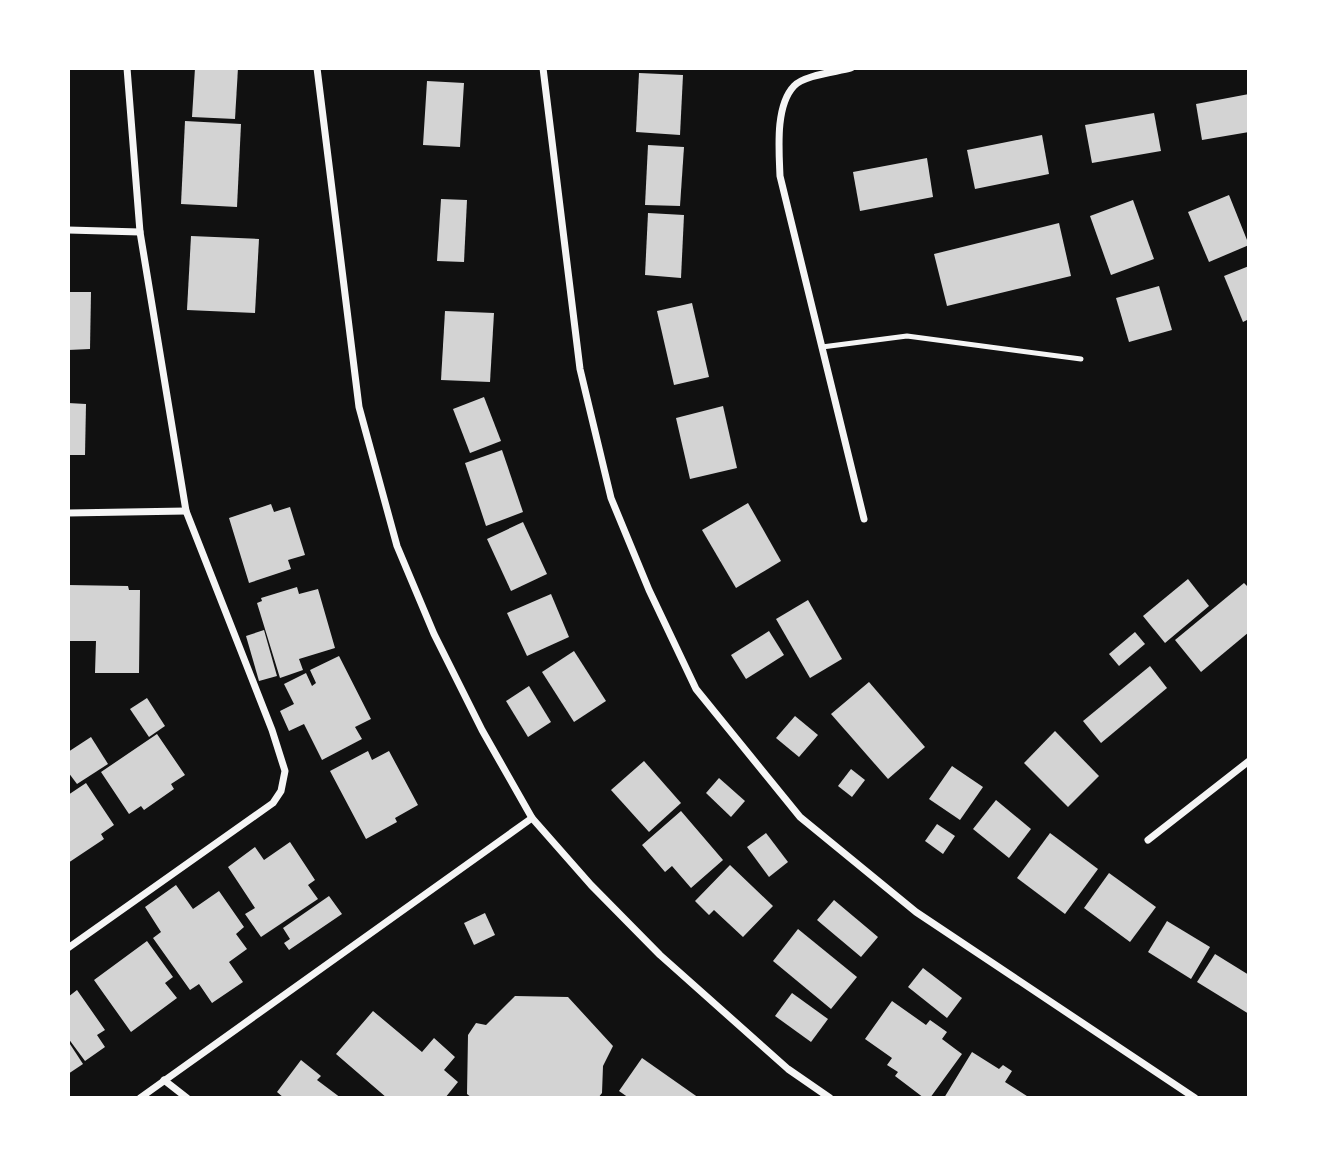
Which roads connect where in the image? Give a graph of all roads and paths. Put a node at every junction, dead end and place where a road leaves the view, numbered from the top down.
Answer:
1 (127, 68) edge
2 (317, 68) edge
3 (543, 68) edge
4 (851, 68) edge
5 (68, 230) edge
6 (140, 232) junction
7 (822, 347) junction
8 (1081, 359) dead end
9 (186, 511) junction
10 (68, 513) edge
11 (864, 519) dead end
12 (1249, 761) edge
13 (532, 818) junction
14 (1149, 839) dead end
15 (68, 948) edge
16 (164, 1080) junction
17 (139, 1098) edge
18 (187, 1098) edge
19 (830, 1098) edge
20 (1195, 1098) edge

1 - 6 street
2 - 13 street
3 - 20 street
4 - 7 street
5 - 6 street
6 - 9 street
7 - 8 lane
7 - 11 street
9 - 10 street
9 - 15 street
12 - 14 street
13 - 16 street
13 - 19 street
16 - 17 street
16 - 18 street

